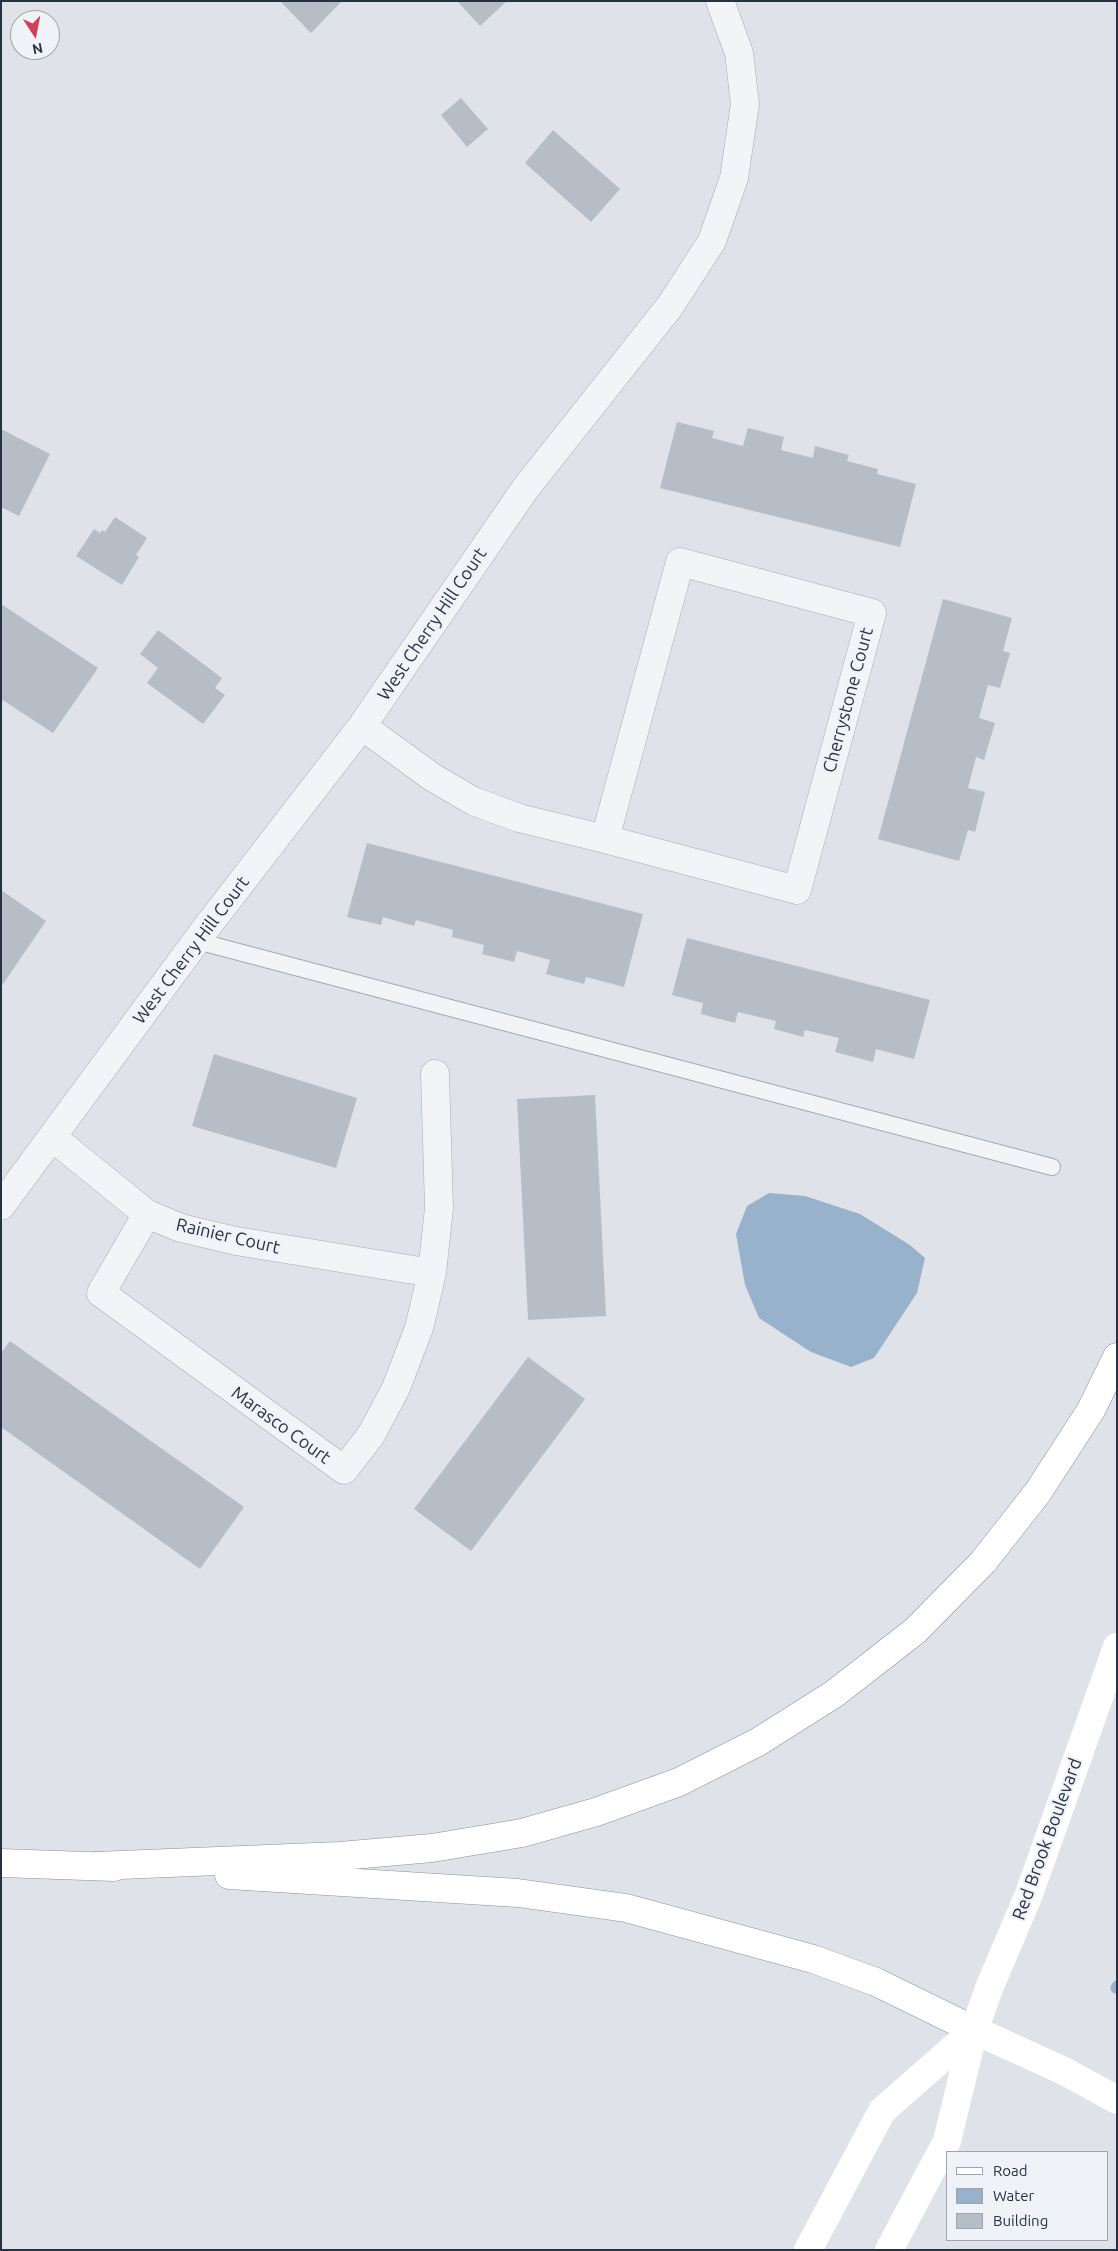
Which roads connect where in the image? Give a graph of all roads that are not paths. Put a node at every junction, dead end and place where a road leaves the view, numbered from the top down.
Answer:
1 (720, 1) edge
2 (362, 726) junction
3 (604, 839) junction
4 (197, 941) junction
5 (435, 1074) dead end
6 (52, 1137) junction
7 (1052, 1167) dead end
8 (1, 1206) edge
9 (147, 1214) junction
10 (432, 1273) junction
11 (1117, 1357) edge
12 (1117, 1647) edge
13 (1, 1863) edge
14 (96, 1866) junction
15 (974, 2030) junction
16 (1117, 2100) edge
17 (808, 2250) edge
18 (889, 2250) edge

1 - 2 street, West Cherry Hill Court
2 - 3 street, Cherrystone Court
2 - 4 street, West Cherry Hill Court
3 - 3 street, Cherrystone Court
4 - 6 street, West Cherry Hill Court
4 - 7 lane
5 - 10 street, Marasco Court
6 - 8 street, West Cherry Hill Court
6 - 9 street, Rainier Court
9 - 10 street, Rainier Court
9 - 10 street, Marasco Court
11 - 14 main road
12 - 15 main road, Red Brook Boulevard
13 - 14 main road
14 - 15 main road
15 - 16 main road
15 - 17 main road
15 - 18 main road, Red Brook Boulevard

